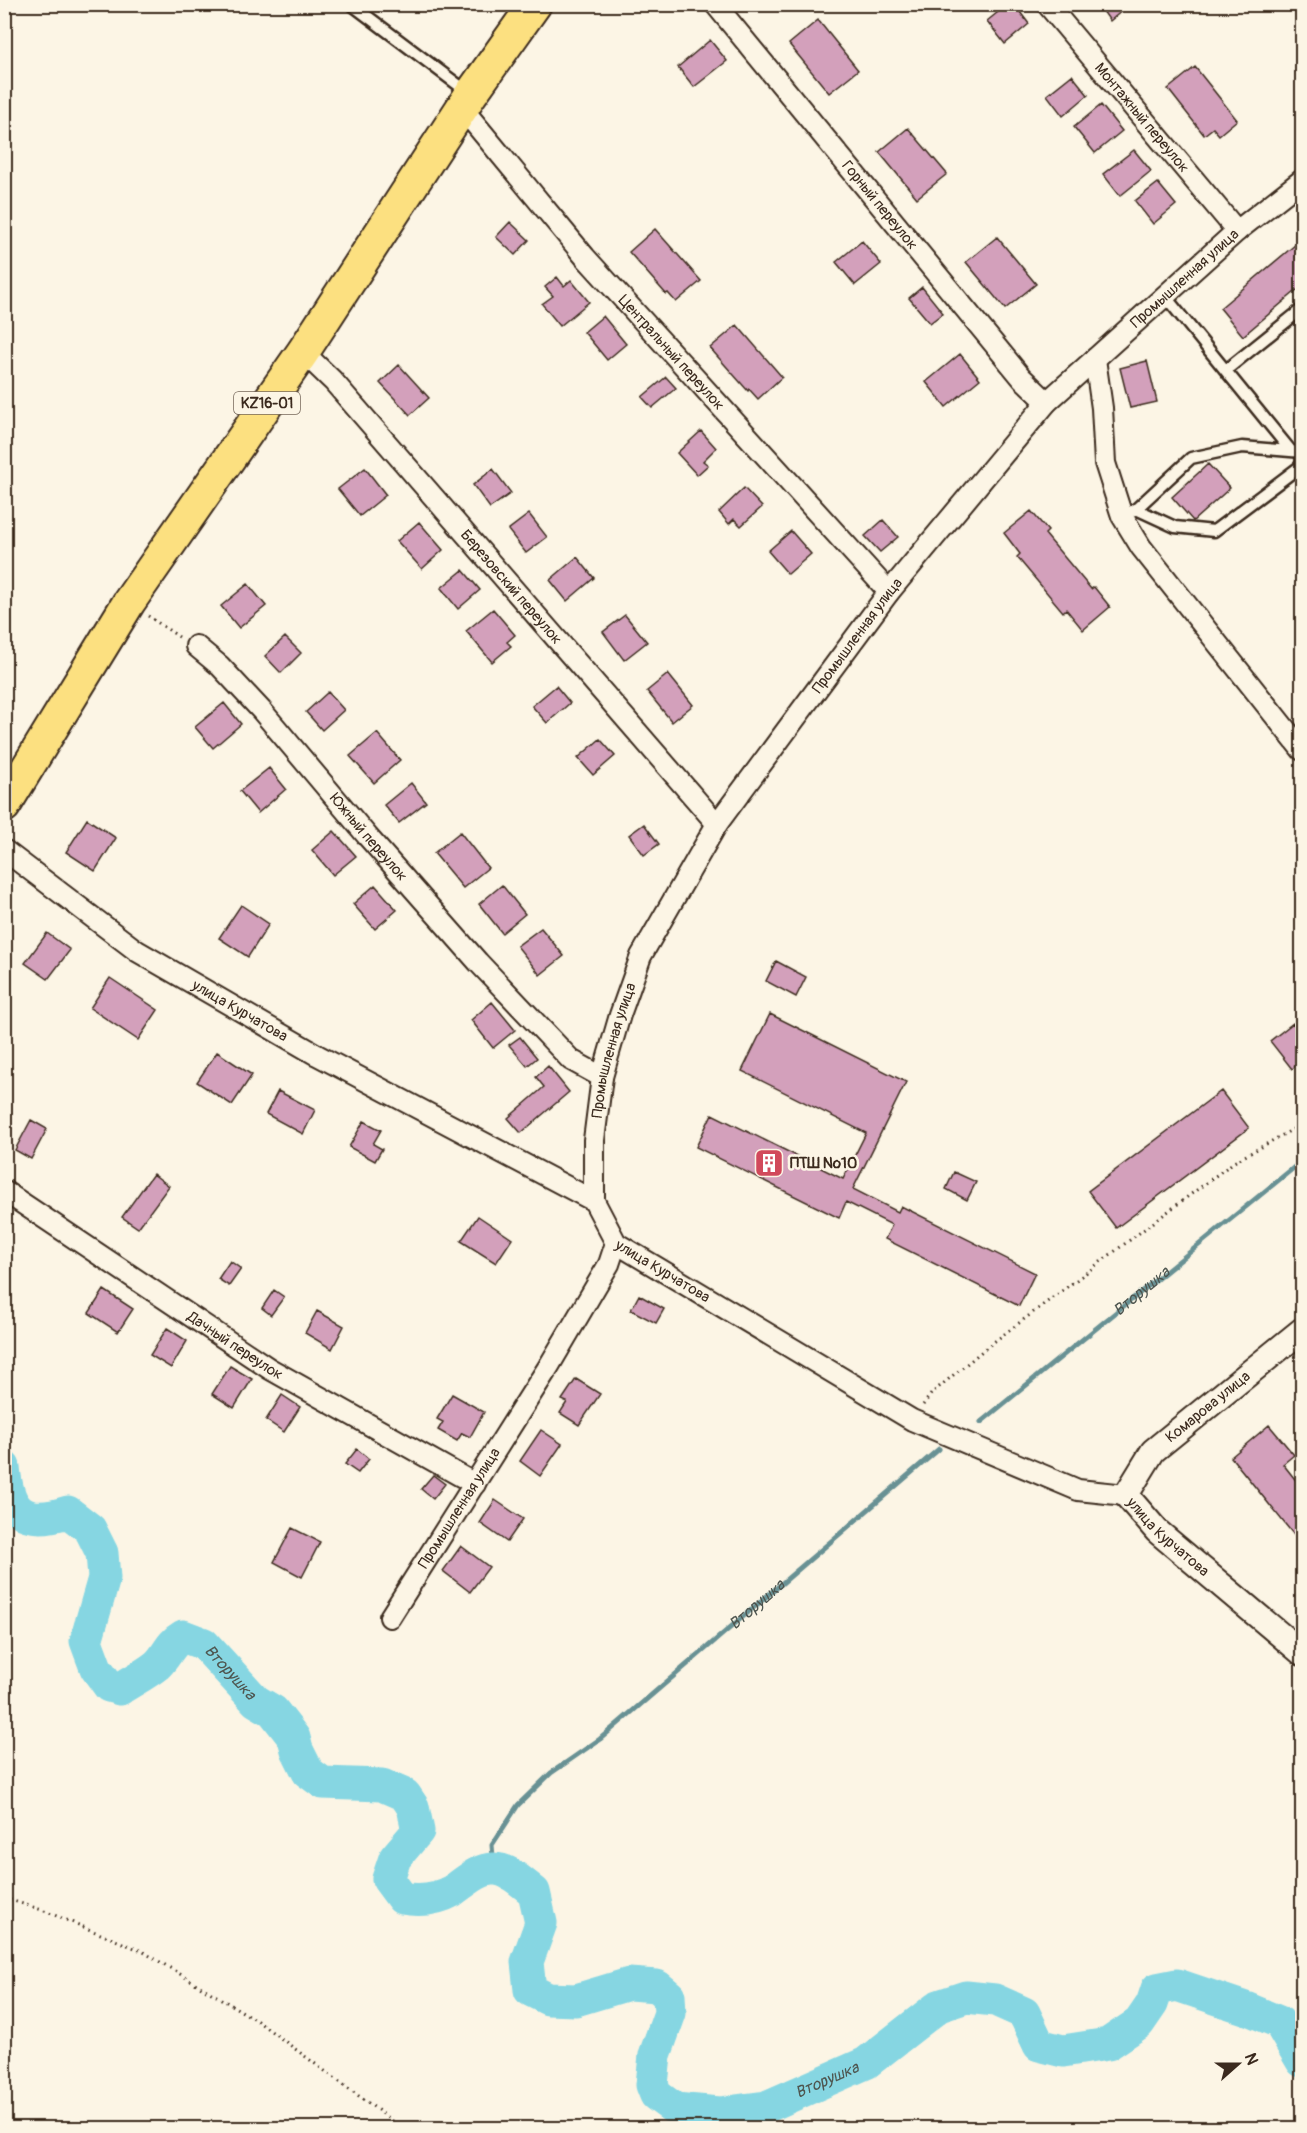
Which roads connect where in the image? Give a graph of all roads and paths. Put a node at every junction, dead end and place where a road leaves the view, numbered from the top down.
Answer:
1 (351, 4) edge
2 (535, 4) edge
3 (715, 4) edge
4 (1047, 4) edge
5 (466, 101) junction
6 (1300, 187) edge
7 (1237, 231) junction
8 (1165, 296) junction
9 (1302, 309) edge
10 (303, 352) junction
11 (1095, 359) junction
12 (1226, 370) junction
13 (1047, 402) junction
14 (1297, 452) edge
15 (1302, 465) edge
16 (1129, 513) junction
17 (889, 592) junction
18 (129, 602) junction
19 (196, 646) joint
20 (1302, 750) edge
21 (4, 806) edge
22 (717, 824) junction
23 (4, 850) edge
24 (602, 1077) junction
25 (1302, 1122) edge
26 (4, 1191) edge
27 (594, 1201) junction
28 (616, 1243) junction
29 (1302, 1330) edge
30 (912, 1420) junction
31 (475, 1484) junction
32 (1126, 1495) junction
33 (390, 1617) dead end
34 (1302, 1653) edge
35 (4, 1898) edge
36 (402, 2128) edge

1 - 5 lane
2 - 5 main road, KZ16-01
3 - 13 street, Горный переулок
4 - 7 street, Монтажный переулок
5 - 10 main road, KZ16-01
5 - 17 street, Центральный переулок
6 - 7 street, Промышленная улица
7 - 8 street, Промышленная улица
8 - 11 street, Промышленная улица
8 - 12 lane
9 - 12 lane
10 - 18 main road, KZ16-01
10 - 22 street, Березовский переулок
11 - 13 street, Промышленная улица
11 - 16 street
12 - 14 lane
13 - 17 street, Промышленная улица
14 - 16 lane
15 - 16 lane
16 - 20 street
17 - 22 street, Промышленная улица
18 - 19 path
18 - 21 main road, KZ16-01
19 - 24 street, Южный переулок
22 - 24 street, Промышленная улица
23 - 27 street, улица Курчатова
24 - 27 street, Промышленная улица
25 - 30 path
26 - 31 street, Дачный переулок
27 - 28 street, улица Курчатова
28 - 30 street, улица Курчатова
28 - 31 street, Промышленная улица
29 - 32 street, Комарова улица
30 - 32 street, улица Курчатова
31 - 33 street, Промышленная улица
32 - 34 street, улица Курчатова
35 - 36 path

